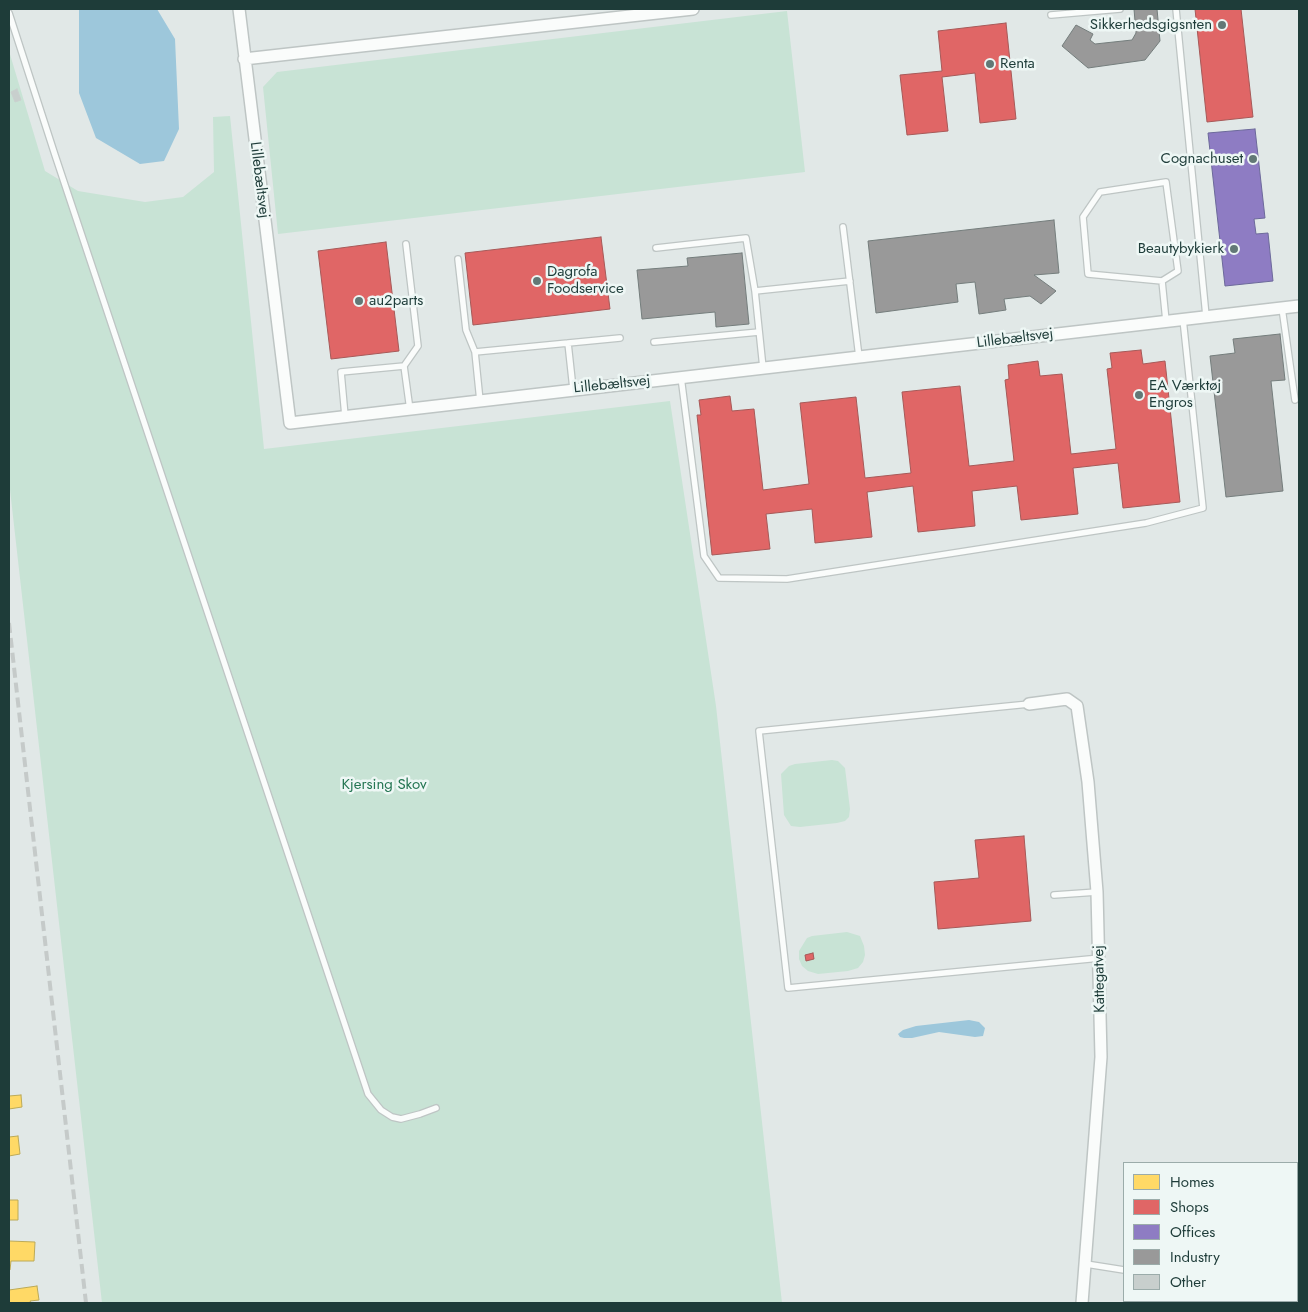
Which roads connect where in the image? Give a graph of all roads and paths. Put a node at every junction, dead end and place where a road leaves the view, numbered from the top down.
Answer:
1 (239, 9) edge
2 (693, 9) edge
3 (1120, 9) edge
4 (1176, 9) edge
5 (9, 13) edge
6 (1051, 15) dead end
7 (244, 59) junction
8 (843, 227) dead end
9 (406, 244) dead end
10 (656, 248) dead end
11 (458, 259) dead end
12 (850, 281) junction
13 (1162, 281) junction
14 (755, 291) junction
15 (1299, 306) edge
16 (1282, 308) junction
17 (1206, 316) junction
18 (1183, 319) junction
19 (1166, 321) junction
20 (760, 332) junction
21 (620, 338) dead end
22 (654, 342) dead end
23 (568, 343) junction
24 (475, 352) junction
25 (859, 357) junction
26 (404, 366) junction
27 (763, 368) junction
28 (681, 377) junction
29 (572, 389) junction
30 (1295, 400) dead end
31 (480, 401) junction
32 (410, 410) junction
33 (345, 416) junction
34 (1028, 704) joint
35 (1097, 892) junction
36 (1054, 895) dead end
37 (1100, 958) junction
38 (436, 1108) dead end
39 (1086, 1264) junction
40 (1123, 1270) edge
41 (1082, 1303) edge

1 - 7 street, Lillebæltsvej
2 - 7 street
3 - 6 lane
4 - 17 lane
5 - 38 lane
7 - 33 street, Lillebæltsvej
8 - 12 lane
9 - 26 lane
10 - 14 lane
11 - 24 lane
12 - 14 lane
12 - 25 lane
13 - 13 lane
13 - 19 lane
14 - 20 lane
15 - 16 street, Lillebæltsvej
16 - 17 street, Lillebæltsvej
16 - 30 lane
17 - 18 street, Lillebæltsvej
18 - 19 street, Lillebæltsvej
18 - 28 lane
19 - 25 street, Lillebæltsvej
20 - 22 lane
20 - 27 lane
21 - 23 lane
23 - 24 lane
23 - 29 lane
24 - 31 lane
25 - 27 street, Lillebæltsvej
26 - 32 lane
26 - 33 lane
27 - 28 street, Lillebæltsvej
28 - 29 street, Lillebæltsvej
29 - 31 street, Lillebæltsvej
31 - 32 street, Lillebæltsvej
32 - 33 street, Lillebæltsvej
34 - 35 street, Kattegatvej
34 - 37 lane
35 - 36 lane
35 - 37 street, Kattegatvej
37 - 39 street, Kattegatvej
39 - 40 lane
39 - 41 street, Kattegatvej

